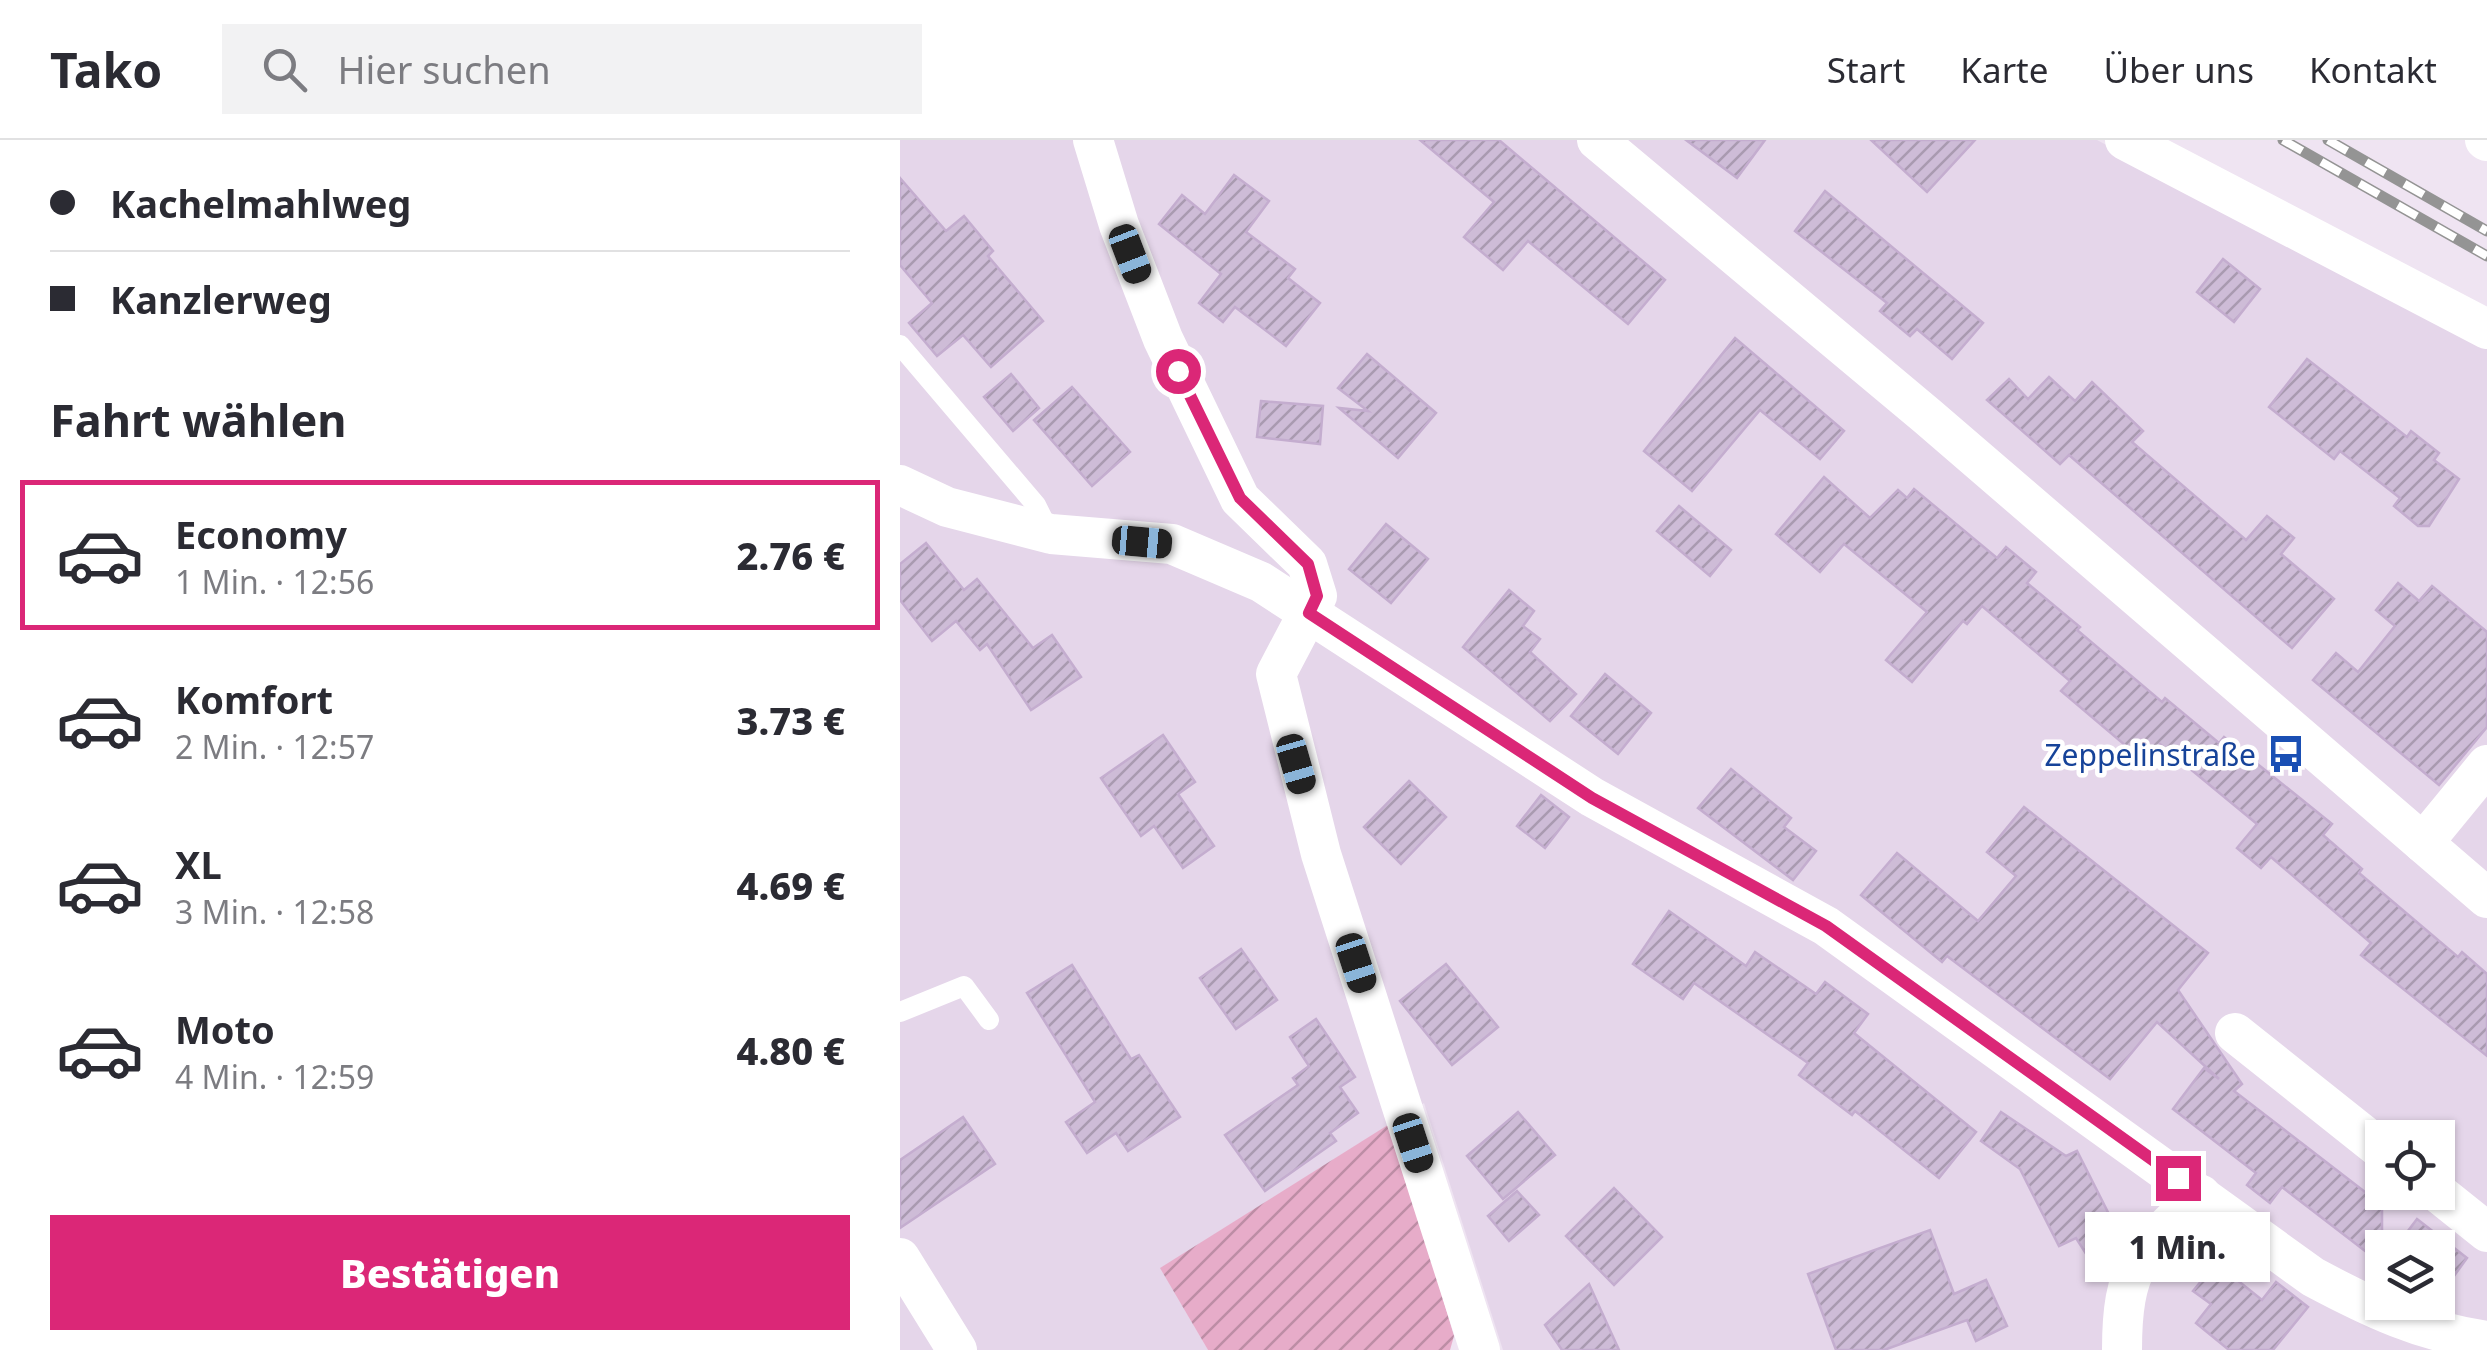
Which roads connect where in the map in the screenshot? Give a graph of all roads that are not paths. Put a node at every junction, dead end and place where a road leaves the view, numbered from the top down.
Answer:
1 (1093, 140) edge
2 (1597, 140) edge
3 (2125, 140) edge
4 (2487, 329) edge
5 (900, 344) edge
6 (900, 485) edge
7 (1052, 534) junction
8 (1309, 613) junction
9 (2487, 765) edge
10 (2423, 843) junction
11 (2487, 898) edge
12 (900, 1012) edge
13 (989, 1020) dead end
14 (2235, 1033) dead end
15 (2365, 1136) edge
16 (2201, 1195) junction
17 (2455, 1206) edge
18 (2487, 1232) edge
19 (900, 1258) edge
20 (2487, 1342) edge
21 (957, 1350) edge
22 (1480, 1350) edge
23 (2122, 1350) edge

1 - 8 street
2 - 10 street
3 - 4 street
5 - 7 lane
6 - 7 street
7 - 8 street
8 - 16 street
8 - 22 street
9 - 10 street
10 - 11 street
12 - 13 lane
14 - 15 street
16 - 20 street
16 - 23 street
17 - 18 street
19 - 21 street

